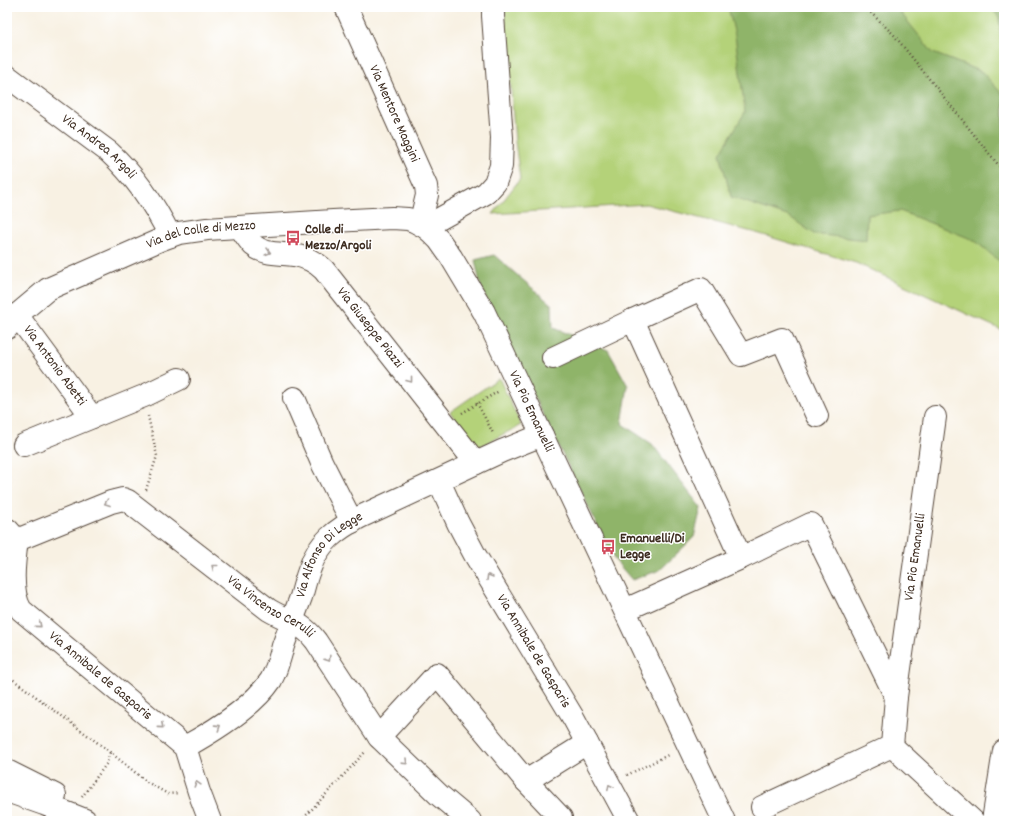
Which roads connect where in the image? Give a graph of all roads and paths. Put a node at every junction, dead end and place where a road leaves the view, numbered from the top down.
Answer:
1 (346, 7) edge
2 (493, 7) edge
3 (865, 7) edge
4 (7, 76) edge
5 (1004, 172) edge
6 (423, 225) junction
7 (240, 227) junction
8 (170, 236) junction
9 (633, 320) junction
10 (12, 322) edge
11 (553, 358) dead end
12 (515, 378) junction
13 (178, 379) dead end
14 (144, 396) junction
15 (294, 398) dead end
16 (477, 403) junction
17 (817, 416) dead end
18 (92, 417) junction
19 (935, 418) dead end
20 (444, 424) junction
21 (542, 435) junction
22 (24, 445) dead end
23 (502, 451) junction
24 (476, 463) junction
25 (439, 481) junction
26 (140, 510) junction
27 (352, 522) junction
28 (12, 535) edge
29 (741, 558) junction
30 (12, 599) edge
31 (625, 610) junction
32 (292, 621) junction
33 (7, 675) edge
34 (896, 697) junction
35 (379, 737) junction
36 (587, 743) junction
37 (892, 746) junction
38 (185, 747) junction
39 (1004, 751) edge
40 (110, 752) junction
41 (671, 753) dead end
42 (7, 771) edge
43 (625, 776) dead end
44 (526, 781) junction
45 (7, 791) edge
46 (199, 792) junction
47 (7, 806) edge
48 (762, 807) dead end
49 (80, 813) edge
50 (55, 821) edge
51 (210, 821) edge
52 (301, 821) edge
53 (470, 821) edge
54 (558, 821) edge
55 (629, 821) edge
56 (724, 821) edge
57 (973, 821) edge
58 (993, 821) edge

1 - 6 street, Via Mentore Maggini
2 - 6 street
3 - 5 path
4 - 8 street, Via Andrea Argoli
6 - 7 street, Via del Colle di Mezzo
6 - 12 street, Via Pio Emanuelli
7 - 8 street, Via del Colle di Mezzo
7 -> 20 street, Via Giuseppe Piazzi
8 - 10 street, Via del Colle di Mezzo
9 - 11 street
9 - 17 street
9 - 29 street
10 - 18 street, Via Antonio Abetti
12 - 16 path
12 - 21 street, Via Pio Emanuelli
13 - 14 street, Via Antonio Abetti
14 - 18 street, Via Antonio Abetti
14 - 26 path
15 - 27 street
16 - 20 path
16 - 23 path
18 - 22 street, Via Antonio Abetti
19 - 34 street, Via Pio Emanuelli
20 - 24 street, Via Giuseppe Piazzi
21 - 23 street, Via Alfonso Di Legge
21 - 31 street, Via Pio Emanuelli
23 - 24 street, Via Alfonso Di Legge
24 - 25 street, Via Alfonso Di Legge
25 - 27 street, Via Alfonso Di Legge
36 -> 25 street, Via Annibale de Gasparis
26 -> 28 street, Via Vincenzo Cerulli
32 -> 26 street, Via Vincenzo Cerulli
27 - 32 street, Via Alfonso Di Legge
28 - 30 street, Via Annibale de Gasparis
29 - 31 street
29 - 34 street
30 -> 38 street, Via Annibale de Gasparis
31 - 56 street, Via Pio Emanuelli
32 -> 35 street, Via Vincenzo Cerulli
38 -> 32 street, Via Alfonso Di Legge
33 - 40 path
34 - 37 street, Via Pio Emanuelli
35 - 44 street
35 - 52 path
35 -> 53 street, Via Vincenzo Cerulli
36 - 44 street
55 -> 36 street, Via Annibale de Gasparis
37 - 48 street
37 - 57 street
46 -> 38 street
39 - 58 street
40 - 46 path
40 - 49 path
41 - 43 path
42 - 49 street
44 - 54 street
45 - 49 street
46 - 51 street
47 - 50 street

